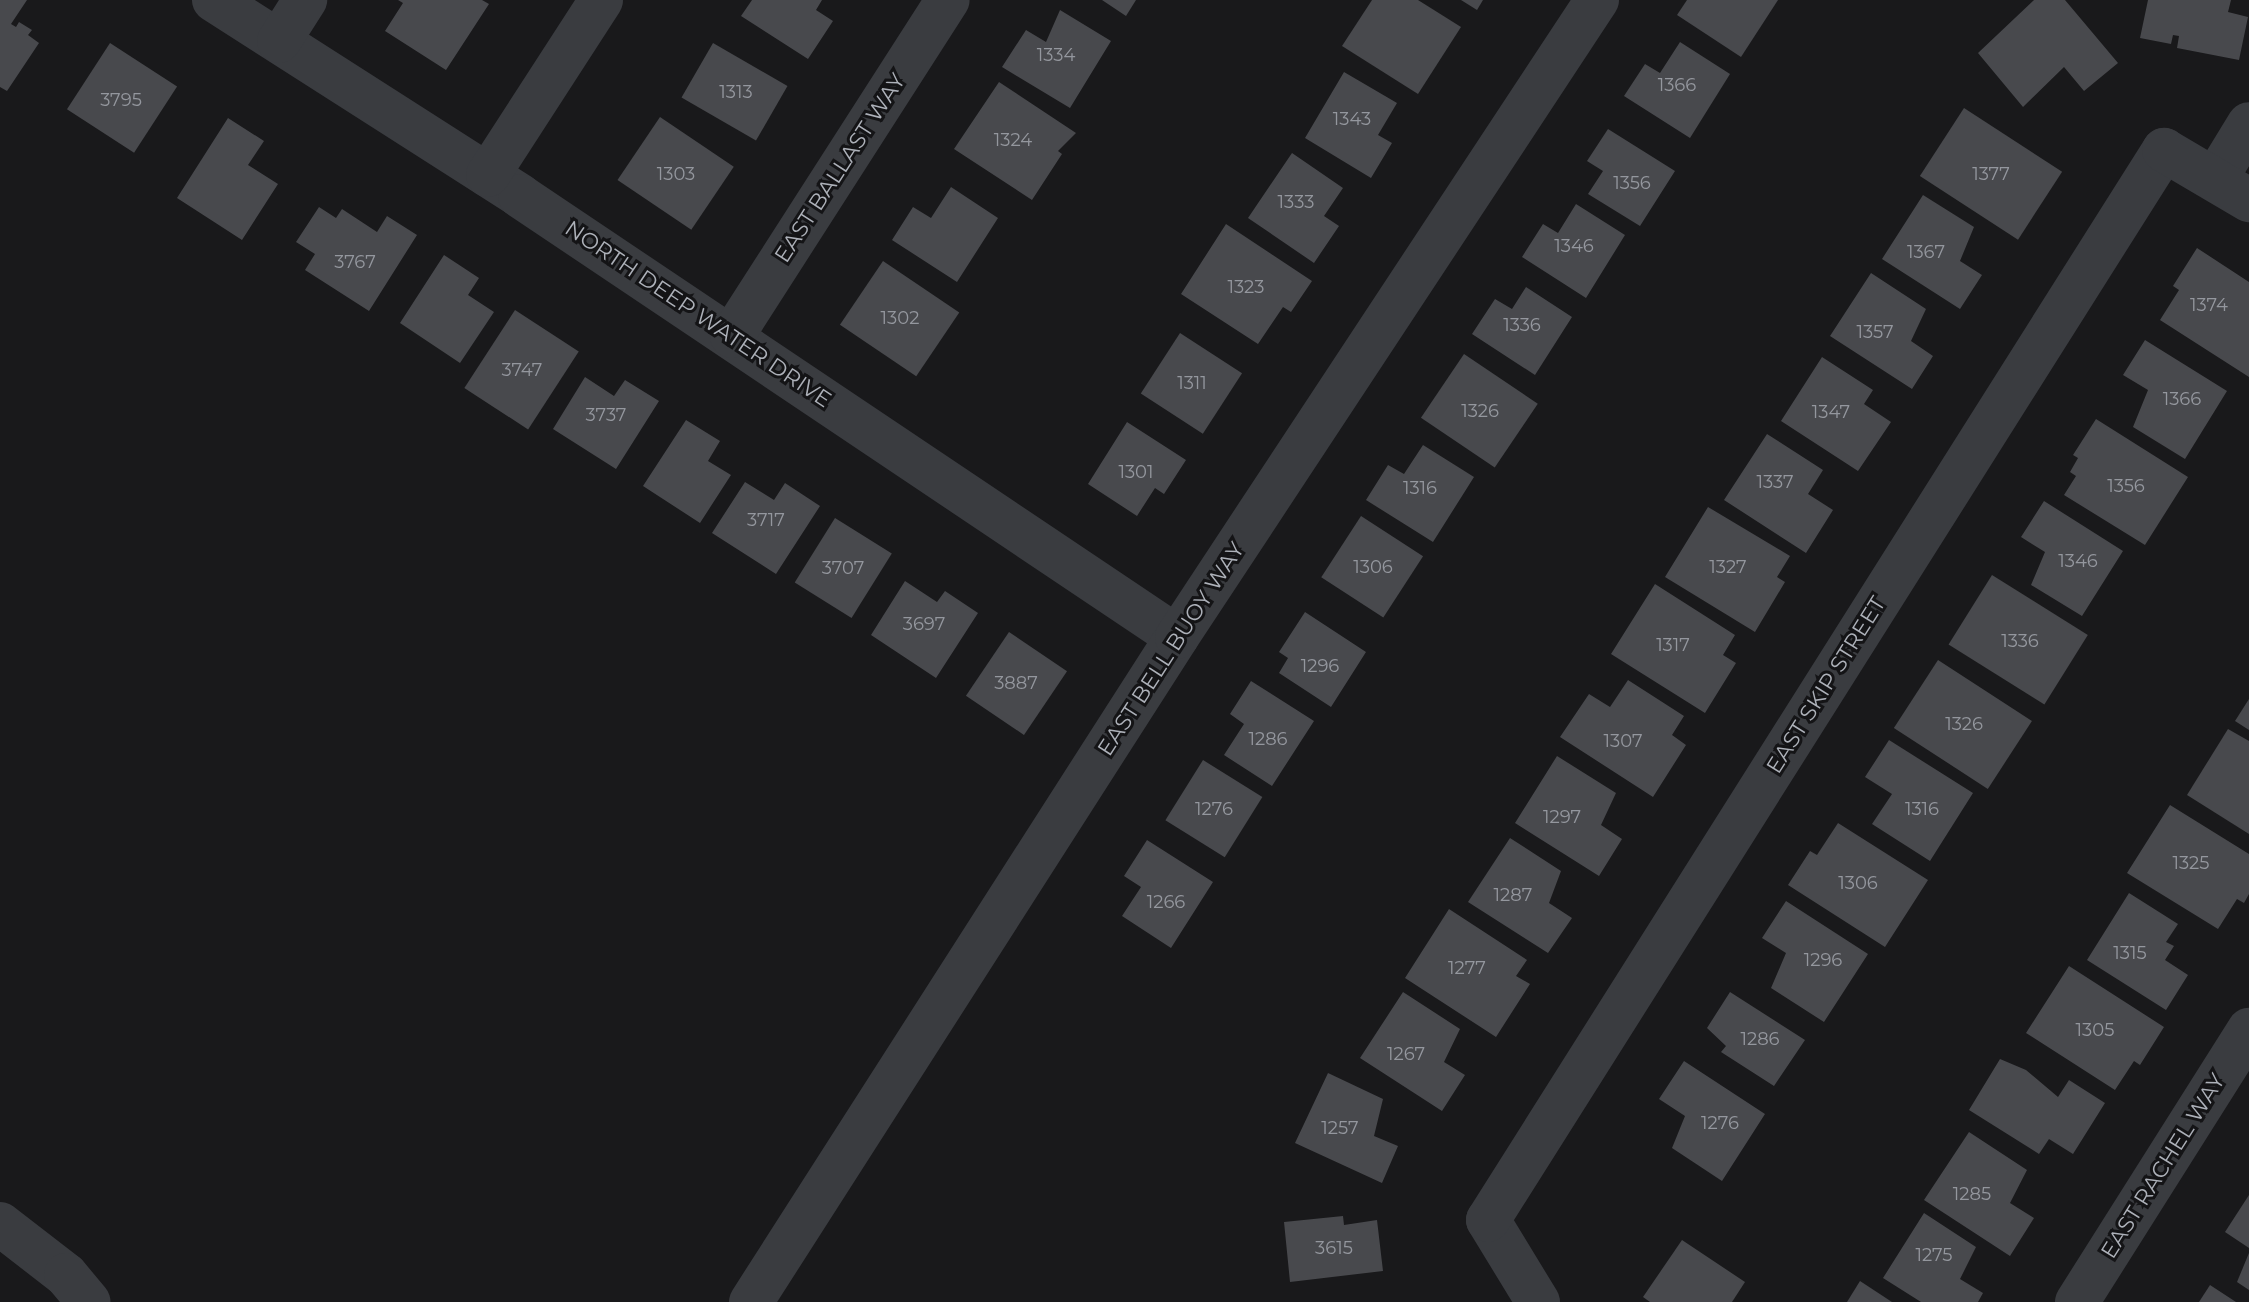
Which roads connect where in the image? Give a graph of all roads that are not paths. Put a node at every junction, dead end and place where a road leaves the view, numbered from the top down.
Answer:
1 (214, 0) edge
2 (305, 0) edge
3 (601, 0) edge
4 (948, 0) edge
5 (1597, 0) edge
6 (279, 41) junction
7 (2249, 124) edge
8 (488, 175) junction
9 (2232, 189) edge
10 (732, 336) junction
11 (1177, 637) junction
12 (2249, 1030) edge
13 (0, 1224) edge
14 (89, 1302) edge
15 (751, 1302) edge
16 (1538, 1302) edge
17 (2077, 1302) edge

1 - 6 street, NORTH DEEP WATER DRIVE
2 - 6 street
3 - 8 street
4 - 10 street, EAST BALLAST WAY
5 - 11 street, EAST BELL BUOY WAY
6 - 8 street, NORTH DEEP WATER DRIVE
7 - 9 street
8 - 10 street, NORTH DEEP WATER DRIVE
9 - 16 street, EAST SKIP STREET
10 - 11 street, NORTH DEEP WATER DRIVE
11 - 15 street, EAST BELL BUOY WAY
12 - 17 street, EAST RACHEL WAY
13 - 14 street

